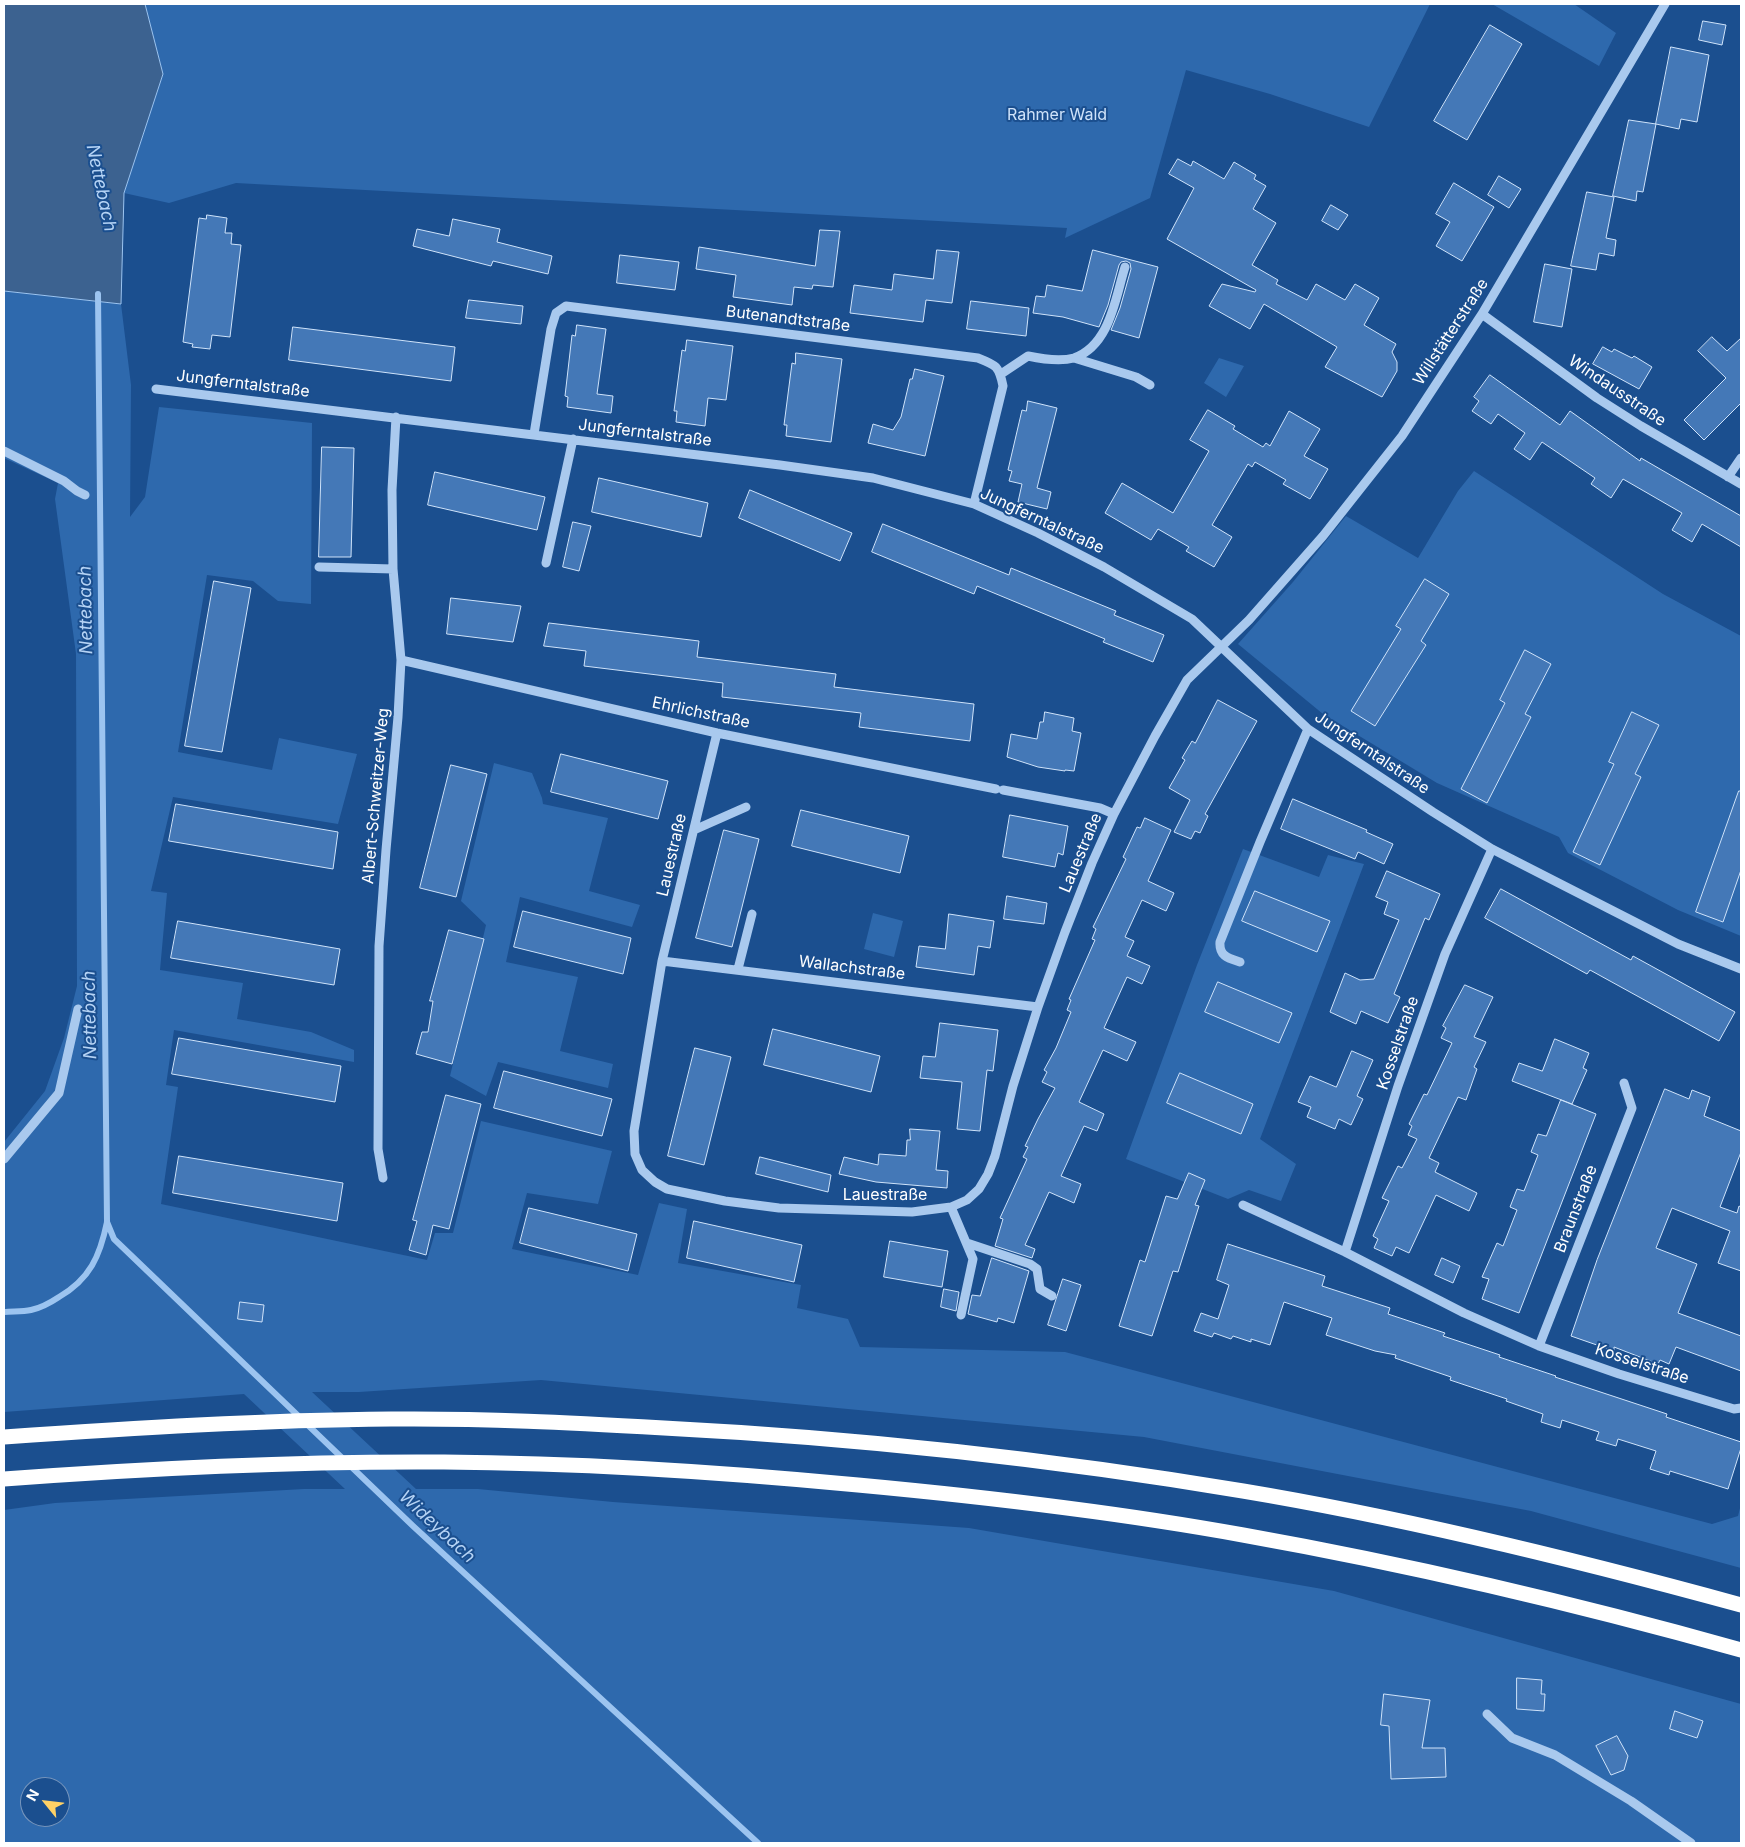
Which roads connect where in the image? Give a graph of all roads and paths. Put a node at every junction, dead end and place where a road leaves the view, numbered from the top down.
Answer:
1 (1665, 4) edge
2 (1124, 267) dead end
3 (1482, 314) junction
4 (1074, 358) junction
5 (1001, 374) junction
6 (1150, 385) dead end
7 (156, 388) dead end
8 (396, 417) junction
9 (534, 434) junction
10 (572, 439) junction
11 (4, 451) edge
12 (1741, 458) edge
13 (1728, 477) junction
14 (1741, 484) edge
15 (86, 495) dead end
16 (974, 504) junction
17 (546, 563) dead end
18 (319, 567) dead end
19 (394, 569) junction
20 (1222, 647) junction
21 (401, 660) junction
22 (1308, 729) junction
23 (717, 733) junction
24 (746, 807) dead end
25 (1114, 814) junction
26 (694, 830) junction
27 (1492, 849) junction
28 (752, 914) dead end
29 (662, 961) junction
30 (1240, 962) dead end
31 (738, 969) junction
32 (1741, 970) edge
33 (1038, 1006) junction
34 (78, 1009) dead end
35 (1624, 1083) dead end
36 (4, 1159) edge
37 (383, 1178) dead end
38 (1243, 1205) dead end
39 (951, 1207) junction
40 (967, 1243) junction
41 (1345, 1252) junction
42 (1052, 1296) dead end
43 (960, 1315) dead end
44 (1539, 1346) junction
45 (1741, 1408) edge
46 (4, 1437) edge
47 (4, 1479) edge
48 (1741, 1605) edge
49 (1741, 1650) edge
50 (1487, 1714) dead end
51 (1691, 1843) edge

1 - 3 street, Willstätterstraße
2 - 4 street
3 - 13 street, Windausstraße
3 - 20 street, Willstätterstraße
4 - 5 street
4 - 6 street
5 - 9 street, Butenandtstraße
5 - 16 street
7 - 8 street, Jungferntalstraße
8 - 9 street, Jungferntalstraße
8 - 19 street, Albert-Schweitzer-Weg
9 - 10 street, Jungferntalstraße
10 - 16 street, Jungferntalstraße
10 - 17 street
11 - 15 street
12 - 13 street
13 - 14 street, Windausstraße
16 - 20 street, Jungferntalstraße
18 - 19 street
19 - 21 street, Albert-Schweitzer-Weg
20 - 22 street, Jungferntalstraße
20 - 25 street, Lauestraße
21 - 23 street, Ehrlichstraße
21 - 37 street, Albert-Schweitzer-Weg
22 - 27 street, Jungferntalstraße
22 - 30 street
23 - 25 street, Ehrlichstraße
23 - 26 street, Lauestraße
24 - 26 street
25 - 33 street, Lauestraße
26 - 29 street, Lauestraße
27 - 32 street, Jungferntalstraße
27 - 41 street, Kosselstraße
28 - 31 street
29 - 31 street, Wallachstraße
29 - 39 street, Lauestraße
31 - 33 street, Wallachstraße
33 - 39 street, Lauestraße
34 - 36 street
35 - 44 street, Braunstraße
38 - 41 street, Kosselstraße
39 - 40 street
40 - 42 street
40 - 43 street
41 - 44 street, Kosselstraße
44 - 45 street, Kosselstraße
46 - 48 highway
47 - 49 highway
50 - 51 street

